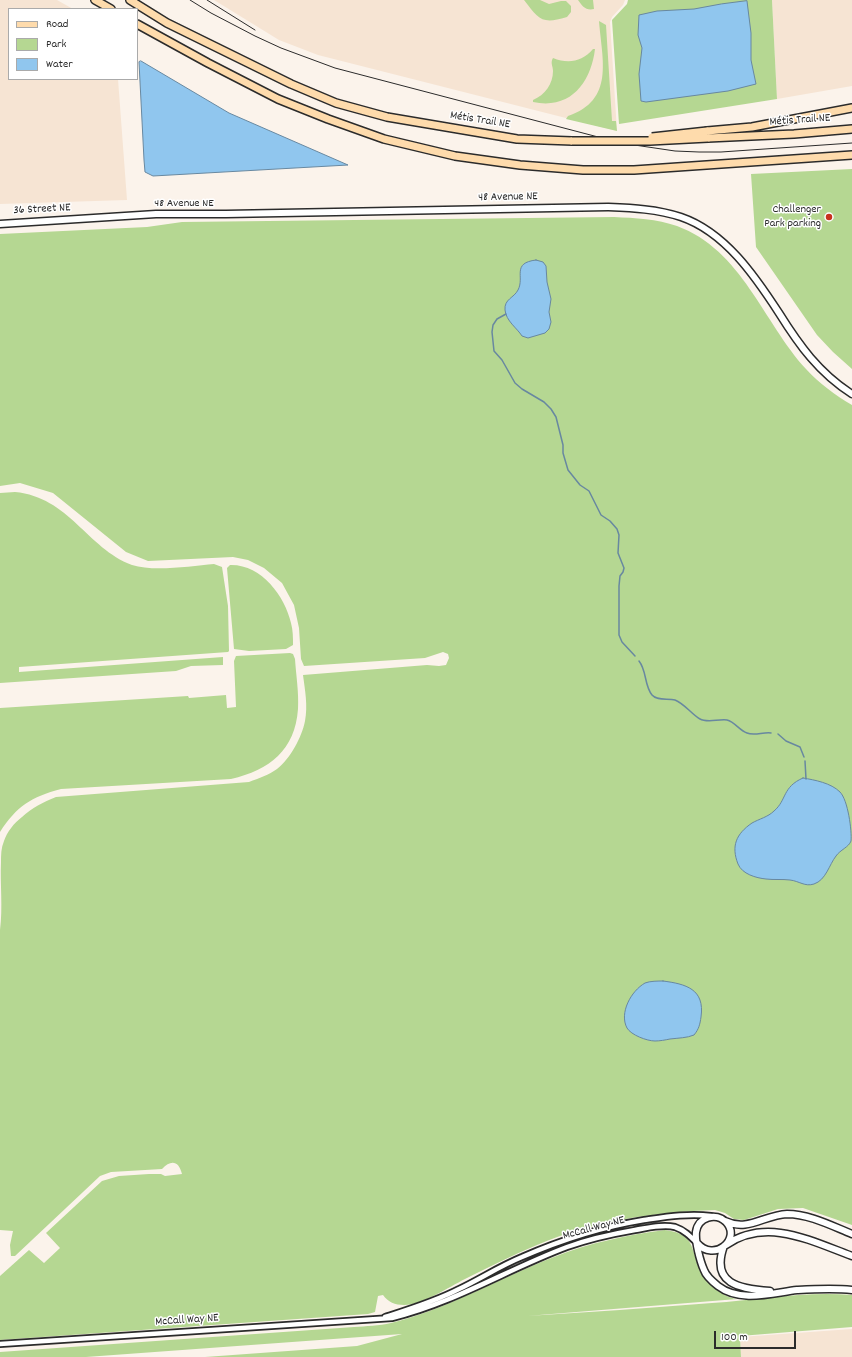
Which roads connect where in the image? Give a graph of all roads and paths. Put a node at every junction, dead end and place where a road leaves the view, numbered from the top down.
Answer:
1 (95, 0) edge
2 (130, 0) edge
3 (109, 8) edge
4 (138, 25) edge
5 (852, 108) edge
6 (852, 129) edge
7 (707, 134) junction
8 (852, 155) edge
9 (84, 219) joint
10 (0, 224) edge
11 (852, 394) edge
12 (714, 1216) junction
13 (722, 1219) junction
14 (852, 1234) edge
15 (697, 1243) junction
16 (725, 1246) junction
17 (852, 1256) edge
18 (852, 1290) edge
19 (795, 1291) junction
20 (376, 1319) junction
21 (0, 1344) edge

1 - 3 main road
2 - 7 main road, Métis Trail NE, bridge
4 - 8 main road
5 - 7 main road
6 - 7 main road, Métis Trail NE
9 - 10 street, 36 Street NE
9 - 11 street, 48 Avenue NE
12 - 13 street
12 - 15 street
12 - 20 street, McCall Way NE
13 - 14 street
13 - 16 street
15 - 16 street
15 - 19 street
15 - 20 street, McCall Way NE
16 - 17 street
16 - 19 street
18 - 19 street
20 - 21 street, McCall Way NE

